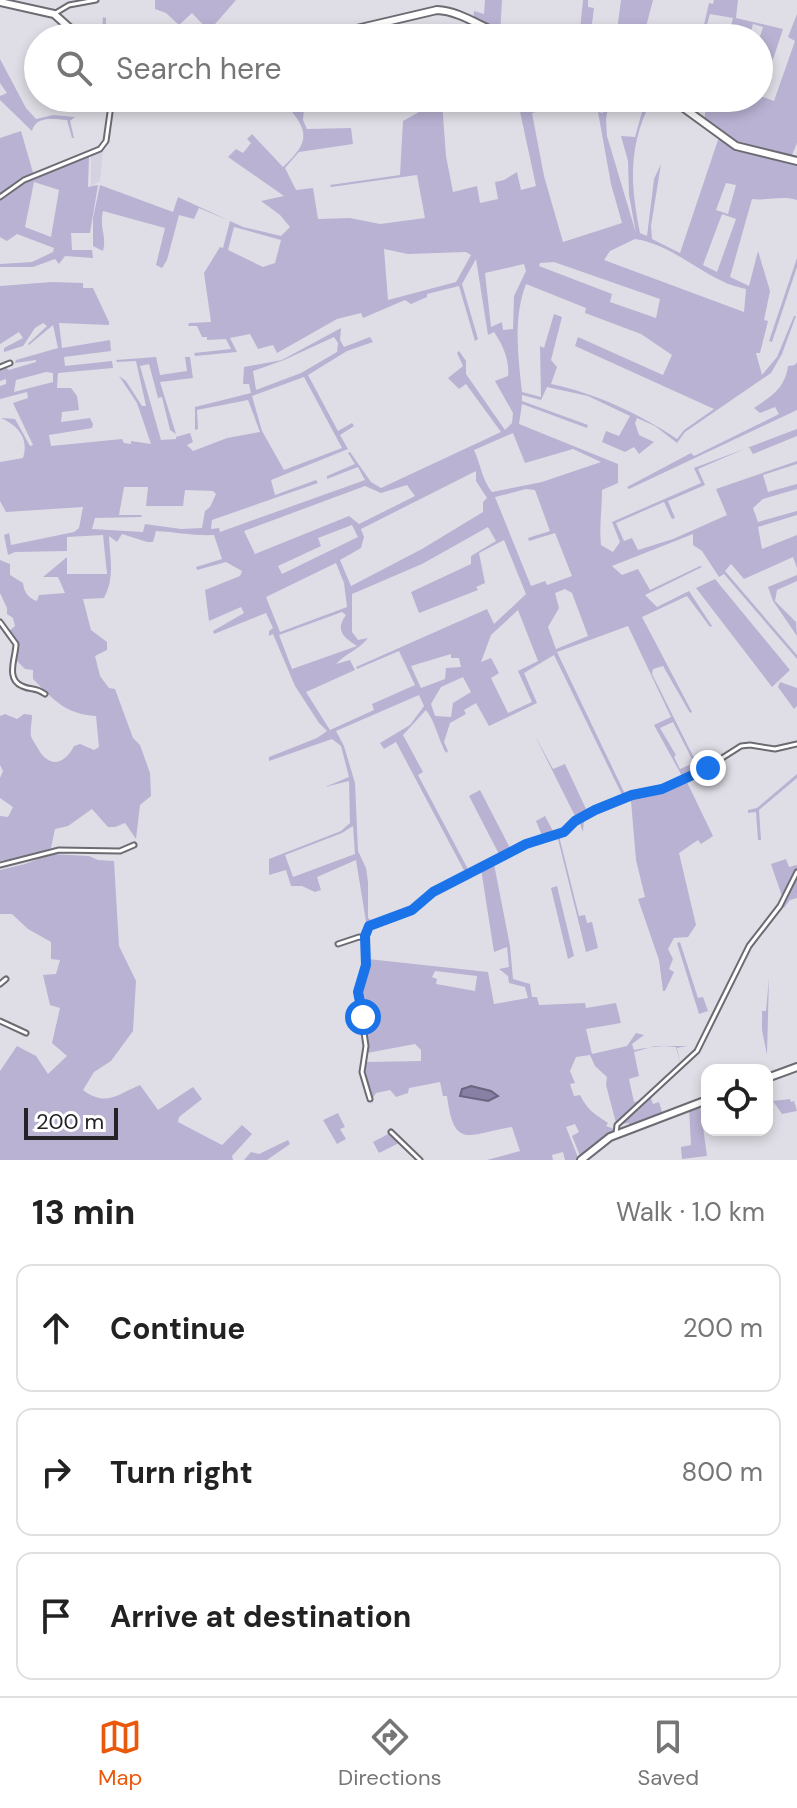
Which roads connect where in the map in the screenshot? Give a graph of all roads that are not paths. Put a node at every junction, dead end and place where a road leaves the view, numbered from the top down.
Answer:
1 (96, 0) edge
2 (0, 2) edge
3 (54, 14) junction
4 (65, 24) edge
5 (374, 24) edge
6 (476, 24) edge
7 (110, 112) edge
8 (689, 112) edge
9 (797, 161) edge
10 (0, 197) edge
11 (10, 363) dead end
12 (0, 367) edge
13 (0, 622) edge
14 (45, 694) dead end
15 (797, 744) edge
16 (134, 845) dead end
17 (0, 865) edge
18 (797, 872) edge
19 (366, 940) junction
20 (338, 944) dead end
21 (6, 979) dead end
22 (0, 984) edge
23 (0, 1021) edge
24 (26, 1033) dead end
25 (797, 1067) edge
26 (773, 1076) edge
27 (370, 1099) dead end
28 (701, 1102) edge
29 (391, 1132) dead end
30 (616, 1134) junction
31 (420, 1160) edge
32 (581, 1160) edge

1 - 3 street
2 - 3 street
3 - 4 street
5 - 6 street
7 - 10 street
8 - 9 street
11 - 12 street
13 - 14 street
15 - 19 street
16 - 17 street
18 - 30 street
19 - 20 street
19 - 27 street
21 - 22 street
23 - 24 street
25 - 26 street
28 - 30 street
29 - 31 street
30 - 32 street

